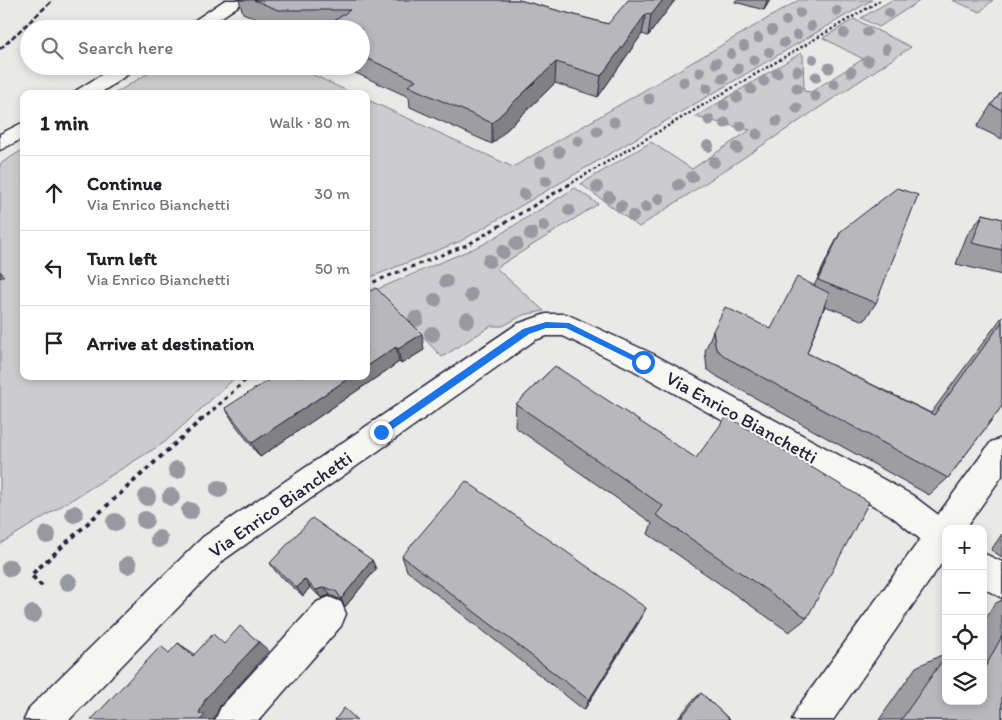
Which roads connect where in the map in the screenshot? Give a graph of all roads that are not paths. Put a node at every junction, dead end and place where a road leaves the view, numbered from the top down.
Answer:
1 (238, 0) edge
2 (206, 20) edge
3 (115, 75) edge
4 (91, 90) edge
5 (20, 131) edge
6 (0, 143) edge
7 (1002, 451) edge
8 (951, 525) edge
9 (942, 532) edge
10 (942, 538) edge
11 (985, 570) edge
12 (1002, 581) edge
13 (329, 614) dead end
14 (43, 720) edge
15 (234, 720) edge
16 (811, 720) edge

1 - 2 street
3 - 4 street
5 - 6 street
7 - 8 street
9 - 14 street, Via Enrico Bianchetti
10 - 16 street
11 - 12 street
13 - 15 street

